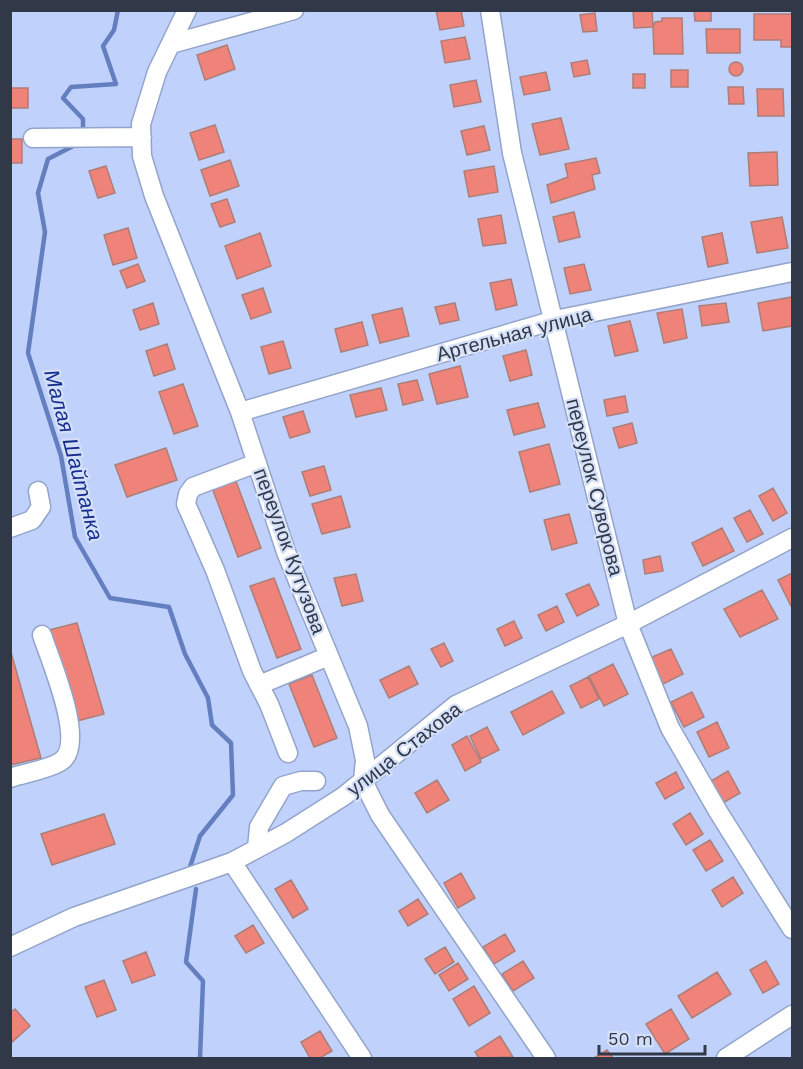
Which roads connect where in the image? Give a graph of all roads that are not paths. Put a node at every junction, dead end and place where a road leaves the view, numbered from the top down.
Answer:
1 (187, 10) edge
2 (294, 10) edge
3 (490, 10) edge
4 (171, 44) junction
5 (142, 137) junction
6 (33, 138) dead end
7 (792, 272) edge
8 (555, 320) junction
9 (240, 412) junction
10 (257, 463) junction
11 (38, 491) dead end
12 (10, 528) edge
13 (792, 538) edge
14 (628, 624) junction
15 (42, 635) dead end
16 (329, 656) junction
17 (259, 685) junction
18 (288, 753) dead end
19 (10, 778) edge
20 (316, 781) dead end
21 (363, 781) junction
22 (257, 848) junction
23 (232, 862) junction
24 (792, 929) edge
25 (10, 947) edge
26 (792, 1015) edge
27 (362, 1059) edge
28 (546, 1059) edge
29 (726, 1059) edge

1 - 4 street, переулок Кутузова
2 - 4 street
3 - 8 street, переулок Суворова
4 - 5 street, переулок Кутузова
5 - 6 street
5 - 9 street, переулок Кутузова
7 - 8 street, Артельная улица
8 - 9 street, Артельная улица
8 - 14 street, переулок Суворова
9 - 10 street, переулок Кутузова
10 - 16 street, переулок Кутузова
10 - 17 street
11 - 12 street
13 - 14 street, улица Стахова
14 - 21 street, улица Стахова
14 - 24 street, переулок Суворова
15 - 19 street
16 - 17 street
16 - 21 street, переулок Кутузова
17 - 18 street
20 - 22 street
21 - 22 street, улица Стахова
21 - 28 street, переулок Кутузова
22 - 23 street, улица Стахова
23 - 25 street, улица Стахова
23 - 27 street
26 - 29 street

